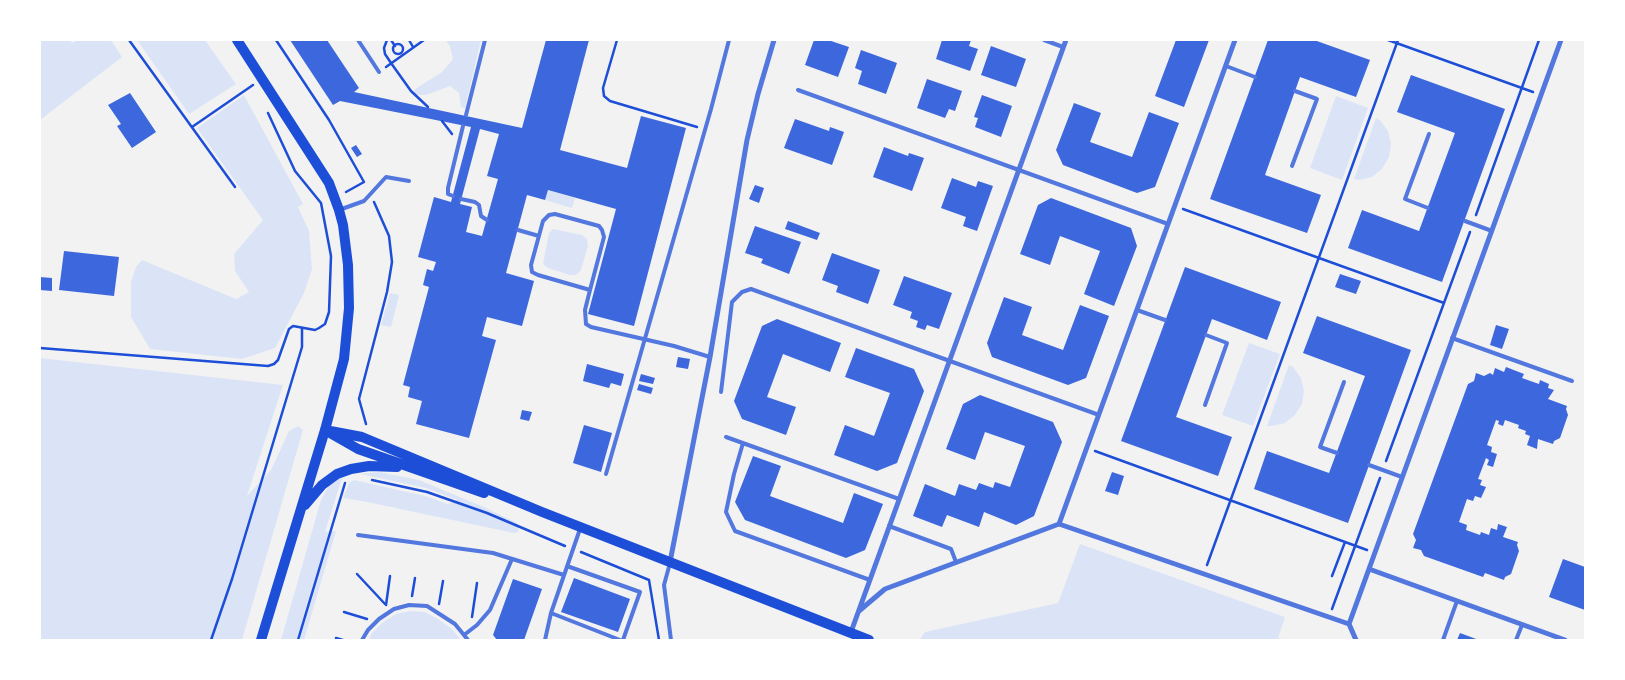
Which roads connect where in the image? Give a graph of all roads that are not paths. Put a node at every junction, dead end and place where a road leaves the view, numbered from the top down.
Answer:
1 (237, 40) edge
2 (358, 40) edge
3 (485, 40) edge
4 (729, 40) edge
5 (774, 40) edge
6 (1044, 40) edge
7 (1066, 40) edge
8 (1235, 40) edge
9 (1561, 40) edge
10 (1063, 47) junction
11 (1226, 66) junction
12 (379, 72) road end
13 (1255, 77) dead end
14 (798, 90) dead end
15 (1295, 91) dead end
16 (466, 115) dead end
17 (464, 126) dead end
18 (1429, 134) dead end
19 (1292, 166) dead end
20 (1019, 170) junction
21 (409, 181) dead end
22 (453, 196) dead end
23 (461, 199) dead end
24 (1428, 208) dead end
25 (339, 210) junction
26 (487, 220) dead end
27 (1465, 221) dead end
28 (1168, 224) junction
29 (518, 230) dead end
30 (1492, 231) junction
31 (539, 236) junction
32 (590, 290) junction
33 (1137, 310) junction
34 (1165, 320) dead end
35 (1206, 335) dead end
36 (1452, 338) junction
37 (645, 339) junction
38 (710, 357) junction
39 (949, 361) junction
40 (1572, 381) dead end
41 (1344, 382) dead end
42 (721, 392) dead end
43 (1205, 405) dead end
44 (1099, 415) junction
45 (326, 430) junction
46 (726, 437) dead end
47 (744, 443) junction
48 (1337, 454) dead end
49 (1369, 465) dead end
50 (412, 468) junction
51 (606, 474) dead end
52 (1402, 477) junction
53 (899, 499) junction
54 (300, 512) junction
55 (542, 512) junction
56 (1059, 524) junction
57 (889, 526) junction
58 (581, 527) junction
59 (358, 535) dead end
60 (512, 559) junction
61 (670, 562) junction
62 (956, 562) junction
63 (567, 566) junction
64 (1369, 569) junction
65 (564, 576) junction
66 (870, 580) junction
67 (1457, 601) junction
68 (858, 611) junction
69 (551, 613) junction
70 (1348, 624) junction
71 (1522, 625) junction
72 (851, 632) junction
73 (464, 635) junction
74 (261, 640) edge
75 (362, 640) edge
76 (468, 640) edge
77 (545, 640) edge
78 (621, 640) edge
79 (671, 640) edge
80 (869, 640) edge
81 (1356, 640) edge
82 (1443, 640) edge
83 (1516, 640) edge
84 (1565, 640) edge

1 - 25 main road
2 - 12 lane
3 - 16 lane
4 - 37 lane
5 - 38 street
6 - 10 lane
7 - 10 street
8 - 11 street
9 - 30 street
10 - 20 street
11 - 13 lane
11 - 28 street
14 - 20 lane
15 - 19 lane
17 - 22 lane
18 - 24 lane
20 - 28 lane
20 - 39 street
21 - 25 lane
23 - 26 lane
25 - 45 main road
27 - 30 lane
28 - 33 street
29 - 31 lane
30 - 36 street
31 - 32 lane
31 - 32 lane
32 - 37 lane
33 - 34 lane
33 - 44 street
35 - 43 lane
36 - 40 lane
36 - 52 street
37 - 38 lane
37 - 51 lane
38 - 61 street
39 - 42 lane
39 - 44 lane
39 - 53 street
41 - 48 lane
44 - 56 street
45 - 50 main road
45 - 54 main road
45 - 55 main road
46 - 47 lane
47 - 53 lane
47 - 66 lane
49 - 52 lane
50 - 54 main road
50 - 55 main road
52 - 64 street
53 - 57 street
54 - 74 main road
55 - 58 main road
56 - 62 street
56 - 70 street
57 - 62 lane
57 - 66 street
58 - 61 main road
58 - 63 lane
59 - 60 lane
60 - 65 lane
60 - 73 lane
61 - 72 main road
61 - 79 lane
62 - 68 street
63 - 65 lane
63 - 78 lane
64 - 67 street
64 - 70 street
65 - 69 lane
66 - 68 street
67 - 71 street
67 - 82 lane
68 - 72 street
69 - 77 lane
69 - 78 lane
70 - 81 street
71 - 83 lane
71 - 84 street
72 - 80 main road
73 - 75 lane
73 - 76 lane

